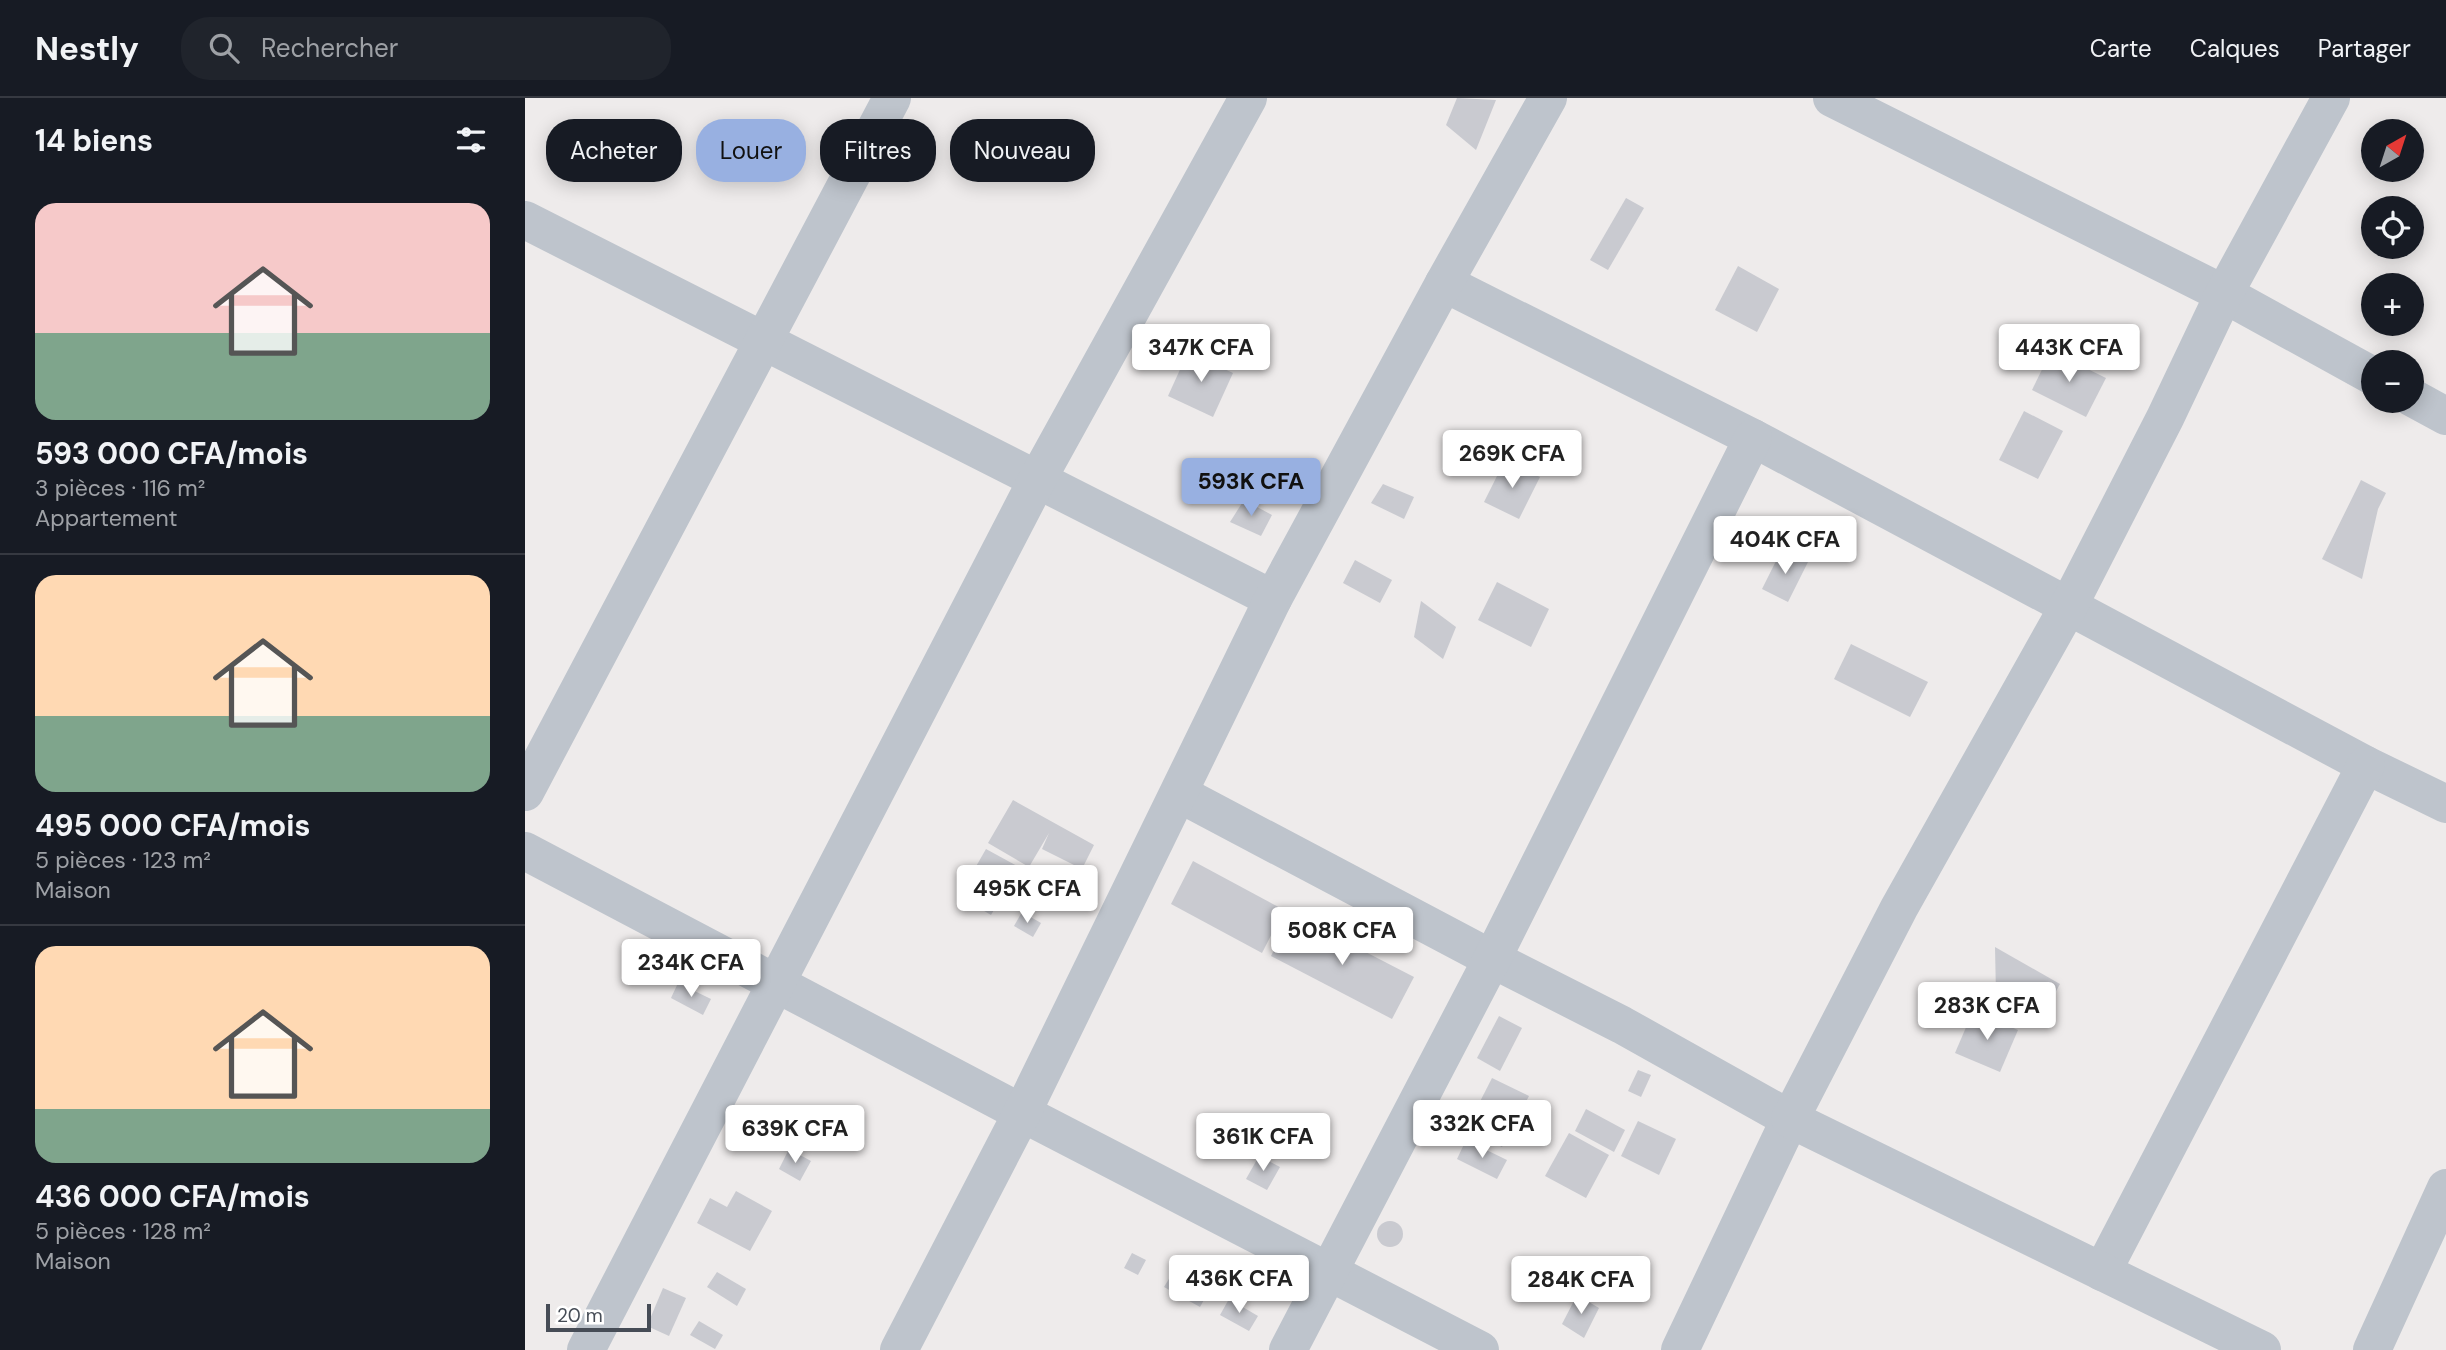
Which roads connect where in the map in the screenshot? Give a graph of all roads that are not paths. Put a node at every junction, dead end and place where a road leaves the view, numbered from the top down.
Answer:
1 (892, 98) edge
2 (1248, 98) edge
3 (1548, 98) edge
4 (1832, 98) edge
5 (2331, 98) edge
6 (525, 220) edge
7 (1444, 283) junction
8 (2224, 294) junction
9 (764, 341) junction
10 (2361, 369) edge
11 (2424, 404) edge
12 (2446, 416) edge
13 (1753, 438) junction
14 (1037, 480) junction
15 (1273, 599) junction
16 (2068, 607) junction
17 (2366, 765) junction
18 (525, 792) edge
19 (1180, 794) junction
20 (2446, 804) edge
21 (525, 851) edge
22 (1492, 959) junction
23 (776, 982) junction
24 (1022, 1113) junction
25 (1790, 1119) junction
26 (2446, 1188) edge
27 (1328, 1272) junction
28 (2102, 1272) junction
29 (586, 1350) edge
30 (899, 1350) edge
31 (1287, 1350) edge
32 (1480, 1350) edge
33 (1680, 1350) edge
34 (2262, 1350) edge
35 (2372, 1350) edge

1 - 9 street
2 - 14 street
3 - 7 street
4 - 8 street
5 - 8 street
6 - 9 street
7 - 13 street
7 - 15 street
8 - 10 street
8 - 16 street
9 - 14 street
9 - 18 street
11 - 12 street
13 - 16 street
13 - 22 street
14 - 15 street
14 - 23 street
15 - 19 street
16 - 17 street
16 - 25 street
17 - 20 street
17 - 28 street
19 - 22 street
19 - 24 street
21 - 23 street
22 - 25 street
22 - 27 street
23 - 24 street
23 - 29 street
24 - 27 street
24 - 30 street
25 - 28 street
25 - 33 street
26 - 35 street
27 - 31 street
27 - 32 street
28 - 34 street

